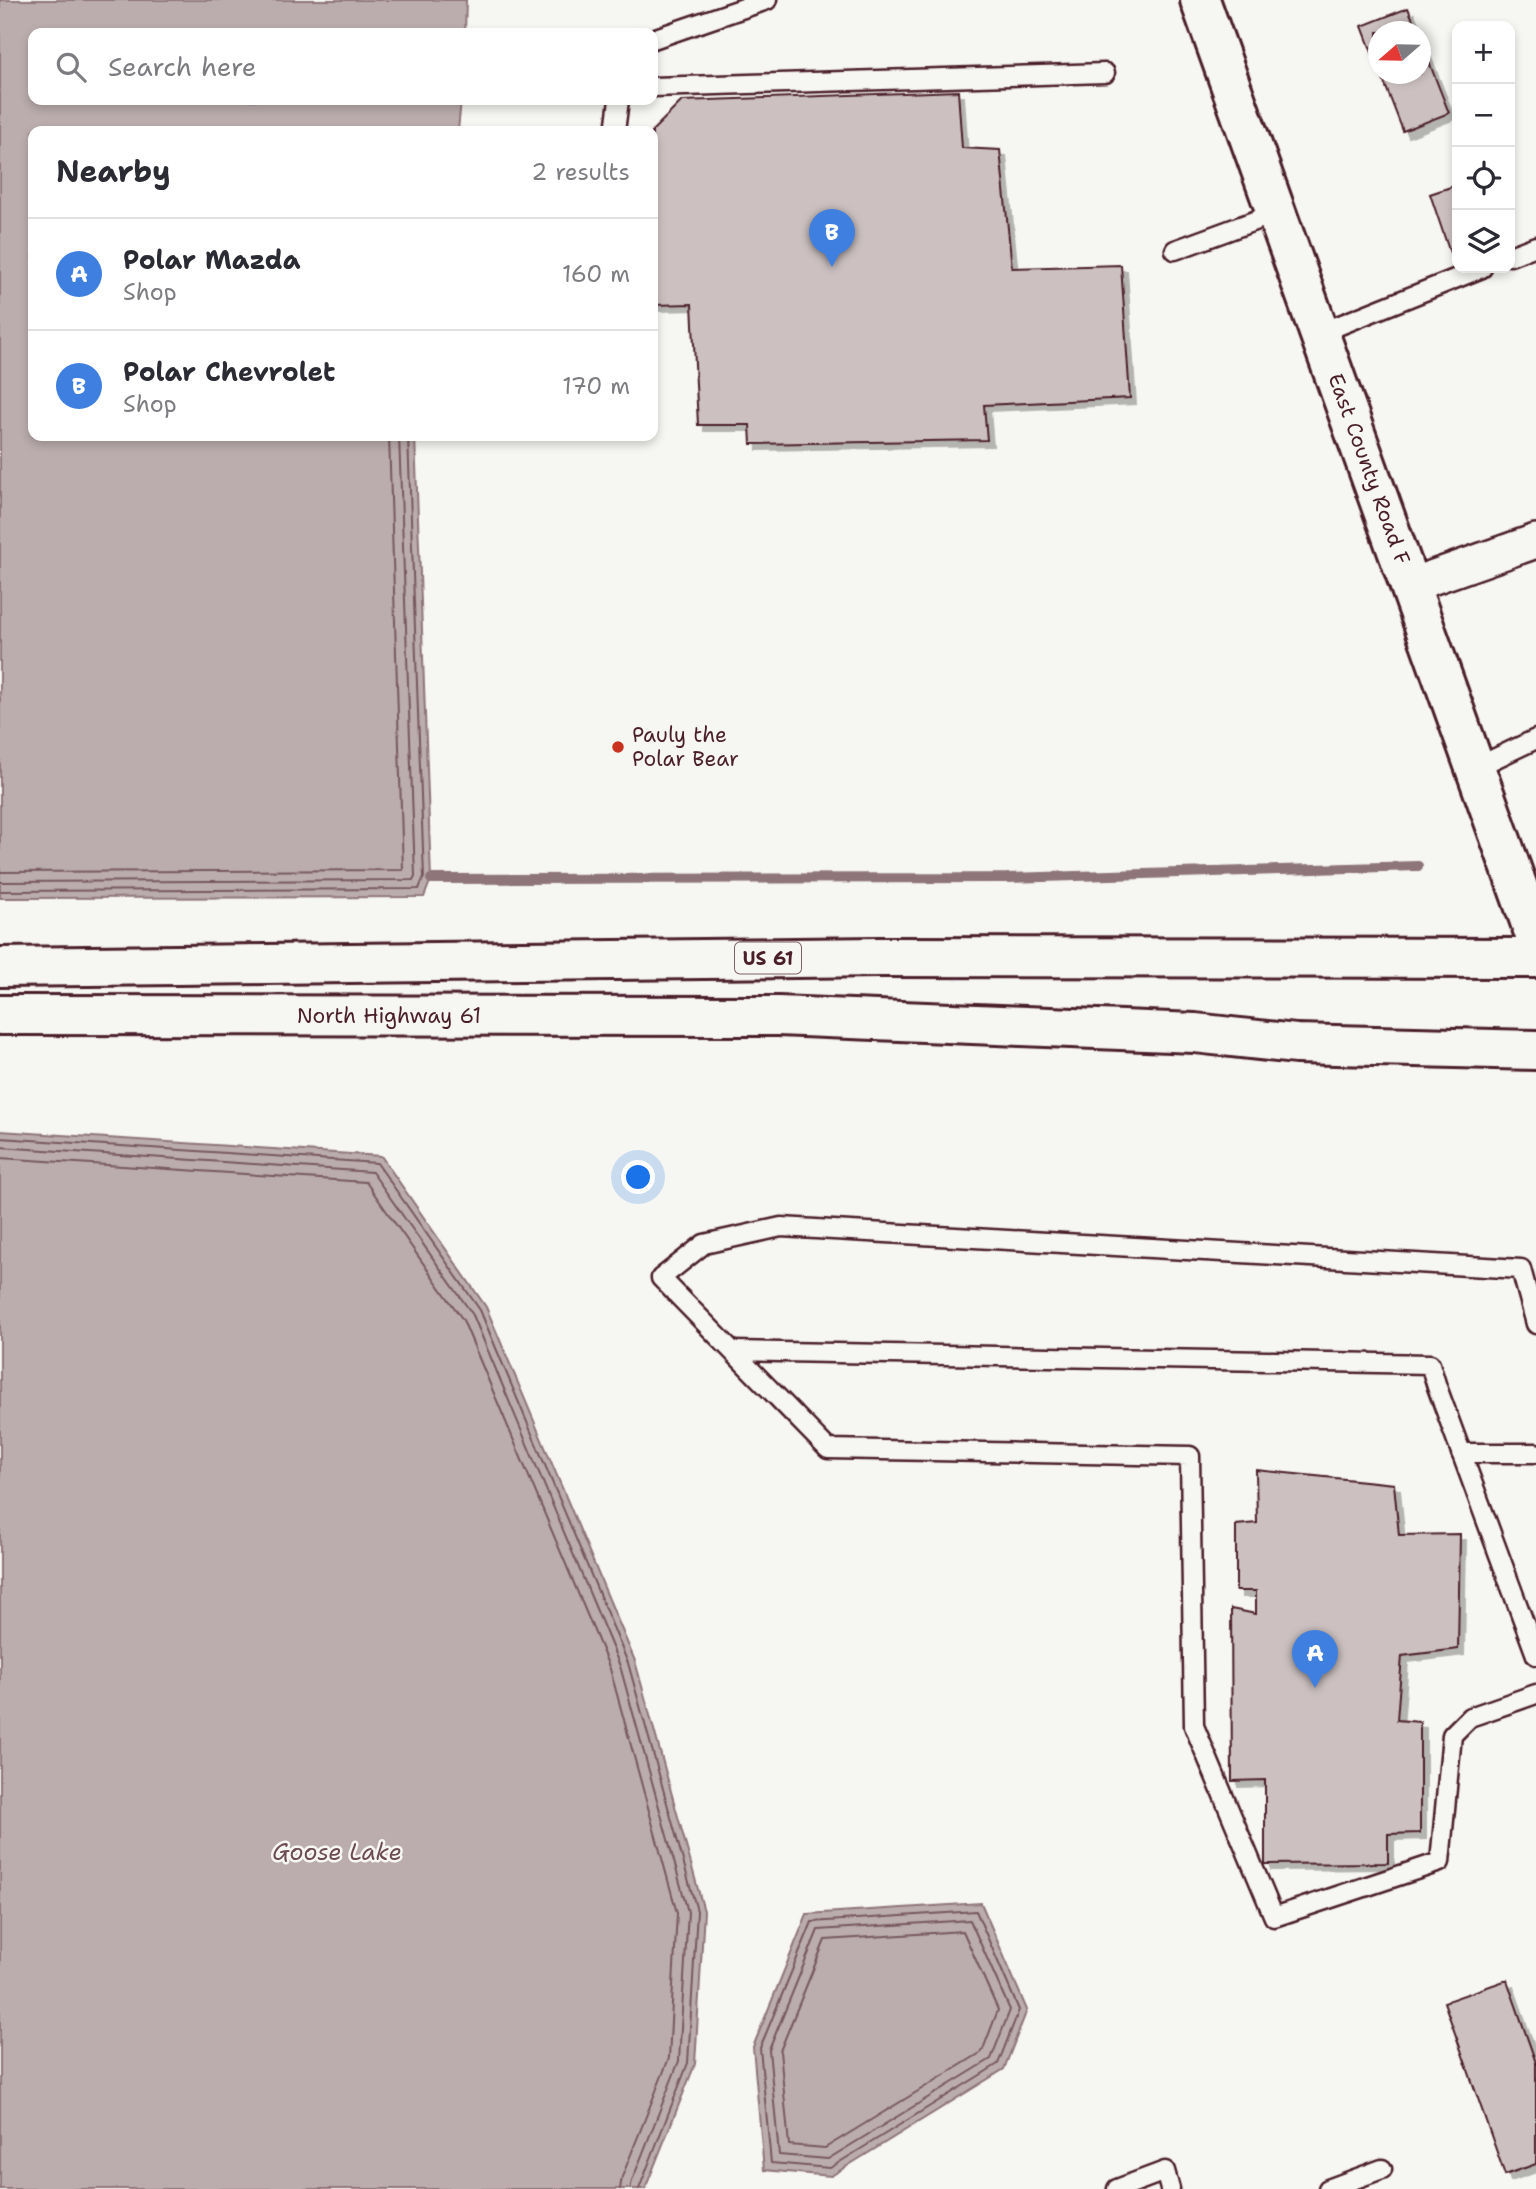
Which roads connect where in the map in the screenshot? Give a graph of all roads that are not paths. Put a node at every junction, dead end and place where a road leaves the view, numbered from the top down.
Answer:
1 (767, 0) edge
2 (1200, 0) edge
3 (658, 37) edge
4 (1105, 73) dead end
5 (658, 87) edge
6 (618, 105) edge
7 (615, 126) edge
8 (1276, 213) junction
9 (1536, 246) edge
10 (1175, 250) dead end
11 (1515, 254) edge
12 (1470, 273) edge
13 (1320, 333) junction
14 (1536, 541) edge
15 (1410, 585) junction
16 (1536, 739) edge
17 (1475, 768) junction
18 (1536, 938) edge
19 (1536, 958) edge
20 (0, 967) edge
21 (0, 1016) edge
22 (1536, 1050) edge
23 (1536, 1324) edge
24 (733, 1351) junction
25 (1461, 1452) junction
26 (1536, 1453) edge
27 (1536, 1656) edge
28 (1536, 1694) edge
29 (1382, 2169) dead end
30 (1117, 2189) edge
31 (1170, 2189) edge
32 (1328, 2189) edge

1 - 3 lane
2 - 8 main road, East County Road F
4 - 5 lane
6 - 7 lane
8 - 10 lane
8 - 13 main road, East County Road F
9 - 11 lane
12 - 13 lane
13 - 15 main road, East County Road F
14 - 15 street
15 - 17 main road, East County Road F
16 - 17 lane
17 - 18 main road, East County Road F
19 - 20 main road, US 61
21 - 22 main road, North Highway 61
23 - 24 lane
24 - 25 lane
24 - 28 lane
25 - 26 lane
25 - 27 lane
29 - 32 lane
30 - 31 lane

